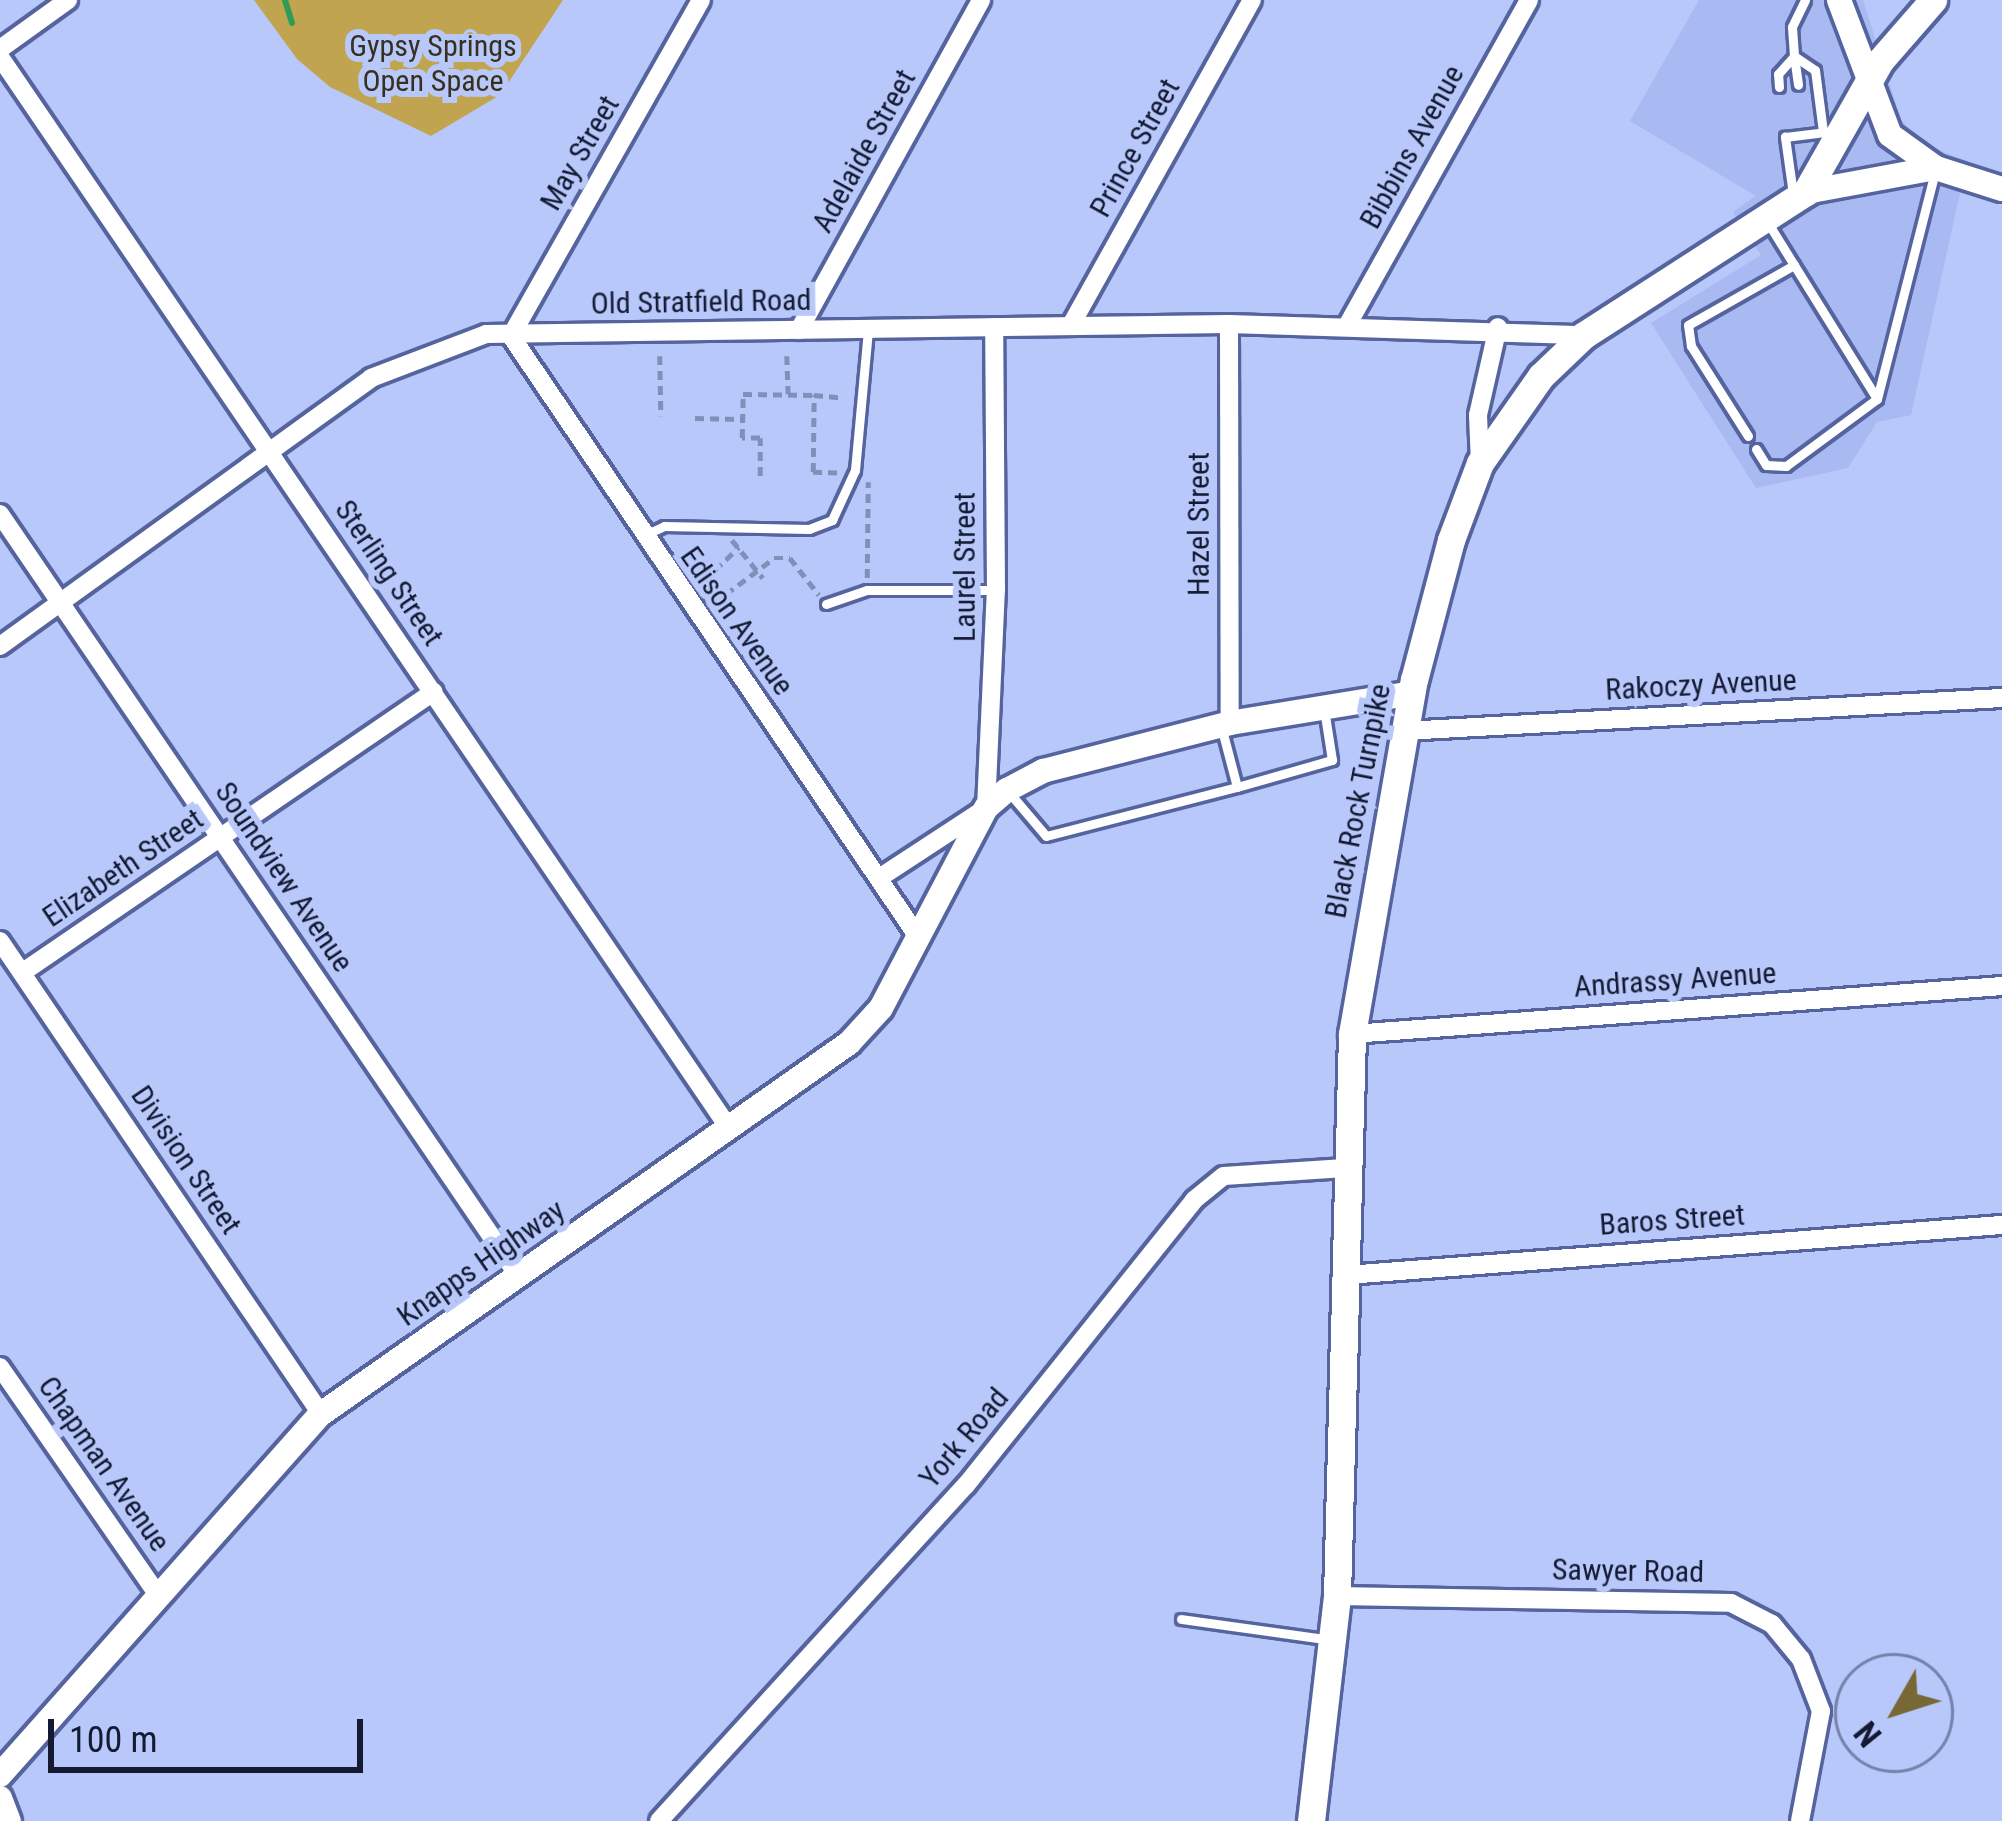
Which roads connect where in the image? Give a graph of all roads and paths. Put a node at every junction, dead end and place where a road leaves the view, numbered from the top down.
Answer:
1 (68, 0) edge
2 (701, 0) edge
3 (981, 0) edge
4 (1252, 0) edge
5 (1529, 0) edge
6 (1805, 0) edge
7 (1839, 0) edge
8 (1919, 7) edge
9 (0, 53) edge
10 (1795, 56) junction
11 (1869, 82) junction
12 (1798, 85) dead end
13 (1779, 87) dead end
14 (1802, 118) dead end
15 (1784, 121) dead end
16 (1804, 135) junction
17 (1785, 137) junction
18 (1832, 137) junction
19 (1936, 168) junction
20 (2002, 189) edge
21 (1800, 196) junction
22 (1765, 218) junction
23 (1794, 265) junction
24 (1229, 324) junction
25 (1348, 324) junction
26 (1071, 325) junction
27 (994, 327) junction
28 (1498, 327) junction
29 (799, 330) junction
30 (868, 330) junction
31 (1583, 335) junction
32 (511, 336) junction
33 (661, 356) dead end
34 (788, 356) dead end
35 (788, 394) junction
36 (814, 395) junction
37 (839, 397) dead end
38 (1877, 399) junction
39 (661, 416) dead end
40 (695, 418) dead end
41 (741, 418) junction
42 (1748, 436) dead end
43 (267, 448) junction
44 (1756, 449) dead end
45 (1480, 463) junction
46 (837, 473) dead end
47 (760, 476) dead end
48 (868, 482) dead end
49 (0, 514) edge
50 (720, 529) junction
51 (642, 536) junction
52 (739, 547) junction
53 (756, 569) junction
54 (715, 570) junction
55 (693, 572) dead end
56 (763, 578) dead end
57 (721, 580) dead end
58 (867, 590) junction
59 (996, 590) junction
60 (60, 601) junction
61 (714, 603) dead end
62 (826, 604) joint
63 (0, 646) edge
64 (434, 692) junction
65 (1413, 693) junction
66 (2002, 698) edge
67 (1324, 707) junction
68 (1226, 724) junction
69 (1404, 731) junction
70 (1237, 787) junction
71 (1007, 790) junction
72 (986, 808) junction
73 (221, 838) junction
74 (879, 878) junction
75 (918, 937) junction
76 (0, 941) edge
77 (23, 971) junction
78 (2002, 986) edge
79 (1352, 1034) junction
80 (728, 1125) junction
81 (1345, 1168) junction
82 (2002, 1225) edge
83 (517, 1274) junction
84 (1347, 1275) junction
85 (0, 1367) edge
86 (321, 1414) junction
87 (158, 1595) junction
88 (1337, 1596) junction
89 (1181, 1618) dead end
90 (1332, 1639) junction
91 (0, 1775) edge
92 (0, 1798) edge
93 (9, 1821) edge
94 (659, 1821) edge
95 (1311, 1821) edge
96 (1800, 1821) edge

1 - 9 street
2 - 32 street, May Street
3 - 29 street, Adelaide Street
4 - 26 street, Prince Street
5 - 25 street, Bibbins Avenue
6 - 10 lane
7 - 11 street
8 - 11 main road, Black Rock Turnpike
9 - 43 street, Sterling Street
10 - 12 lane
10 - 13 lane
10 - 18 lane
11 - 18 main road, Black Rock Turnpike
11 - 19 street
14 - 16 lane
15 - 17 lane
16 - 17 lane
16 - 18 lane
17 - 21 lane
18 - 21 main road, Black Rock Turnpike
19 - 20 street
19 - 21 street
19 - 38 lane
21 - 22 main road, Black Rock Turnpike
22 - 23 lane
22 - 31 main road, Black Rock Turnpike
23 - 38 lane
23 - 42 lane
24 - 25 street, Old Stratfield Road
24 - 26 street, Old Stratfield Road
24 - 68 street, Hazel Street
25 - 28 street, Old Stratfield Road
26 - 27 street, Old Stratfield Road
27 - 30 street, Old Stratfield Road
27 - 59 street, Laurel Street
28 - 31 street, Old Stratfield Road
28 - 45 street
29 - 30 street, Old Stratfield Road
29 - 32 street, Old Stratfield Road
30 - 50 lane
31 - 45 main road, Black Rock Turnpike
32 - 43 street, Old Stratfield Road
32 - 51 street, Edison Avenue
33 - 39 path
34 - 35 path
35 - 36 path
35 - 41 path
36 - 37 path
36 - 46 path
38 - 44 lane
40 - 41 path
41 - 47 path
43 - 60 street, Old Stratfield Road
43 - 64 street, Sterling Street
45 - 65 main road, Black Rock Turnpike
48 - 58 path
49 - 60 street, Soundview Avenue
50 - 51 lane
50 - 52 path
51 - 74 street, Edison Avenue
52 - 53 path
52 - 54 path
53 - 56 path
53 - 61 path
53 - 62 path
54 - 55 path
54 - 57 path
58 - 59 lane
58 - 62 lane
59 - 72 street, Laurel Street
60 - 63 street, Old Stratfield Road
60 - 73 street, Soundview Avenue
64 - 73 street, Elizabeth Street
64 - 80 street, Sterling Street
65 - 67 street, Knapps Highway
65 - 69 main road, Black Rock Turnpike
66 - 69 street, Rakoczy Avenue
67 - 68 street, Knapps Highway
67 - 70 lane
68 - 70 lane
68 - 71 street, Knapps Highway
69 - 79 main road, Black Rock Turnpike
70 - 71 lane
71 - 72 street, Knapps Highway
72 - 74 street, Knapps Highway
72 - 75 street, Knapps Highway
73 - 77 street, Elizabeth Street
73 - 83 street, Soundview Avenue
74 - 75 street, Edison Avenue
75 - 80 street, Knapps Highway
76 - 77 street, Division Street
77 - 86 street, Division Street
78 - 79 street, Andrassy Avenue
79 - 81 main road, Black Rock Turnpike
80 - 83 street, Knapps Highway
81 - 84 main road, Black Rock Turnpike
81 - 94 street, York Road
82 - 84 street, Baros Street
83 - 86 street, Knapps Highway
84 - 88 main road, Black Rock Turnpike
85 - 87 street, Chapman Avenue
86 - 87 street, Knapps Highway
87 - 91 street, Knapps Highway
88 - 90 main road, Black Rock Turnpike
88 - 96 street, Sawyer Road
89 - 90 lane
90 - 95 main road, Black Rock Turnpike
92 - 93 street

